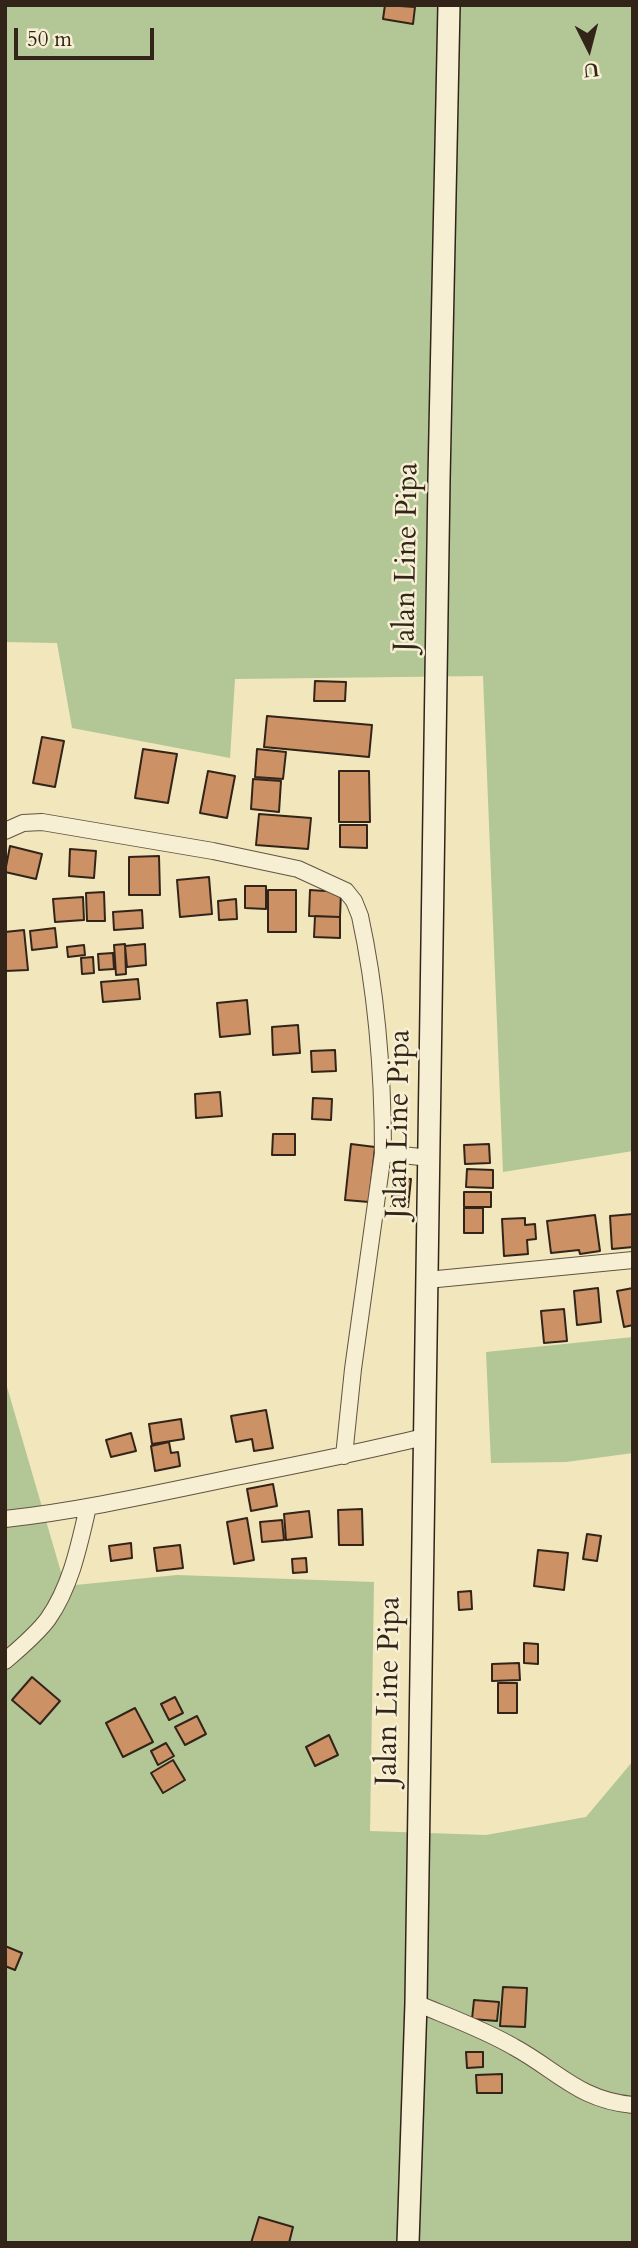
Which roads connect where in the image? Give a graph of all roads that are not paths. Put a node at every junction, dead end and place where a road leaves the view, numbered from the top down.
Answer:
1 (449, 5) edge
2 (5, 831) edge
3 (383, 1153) junction
4 (430, 1158) junction
5 (633, 1261) edge
6 (427, 1280) junction
7 (423, 1437) junction
8 (344, 1456) junction
9 (88, 1507) junction
10 (5, 1519) edge
11 (5, 1661) edge
12 (416, 2003) junction
13 (633, 2105) edge
14 (408, 2243) edge

1 - 4 main road, Jalan Line Pipa
2 - 3 street
3 - 4 street
3 - 8 street
4 - 6 main road, Jalan Line Pipa
5 - 6 street
6 - 7 main road, Jalan Line Pipa
7 - 8 street
7 - 12 main road, Jalan Line Pipa
8 - 9 street
9 - 10 street
9 - 11 street
12 - 13 street
12 - 14 main road, Jalan Line Pipa

